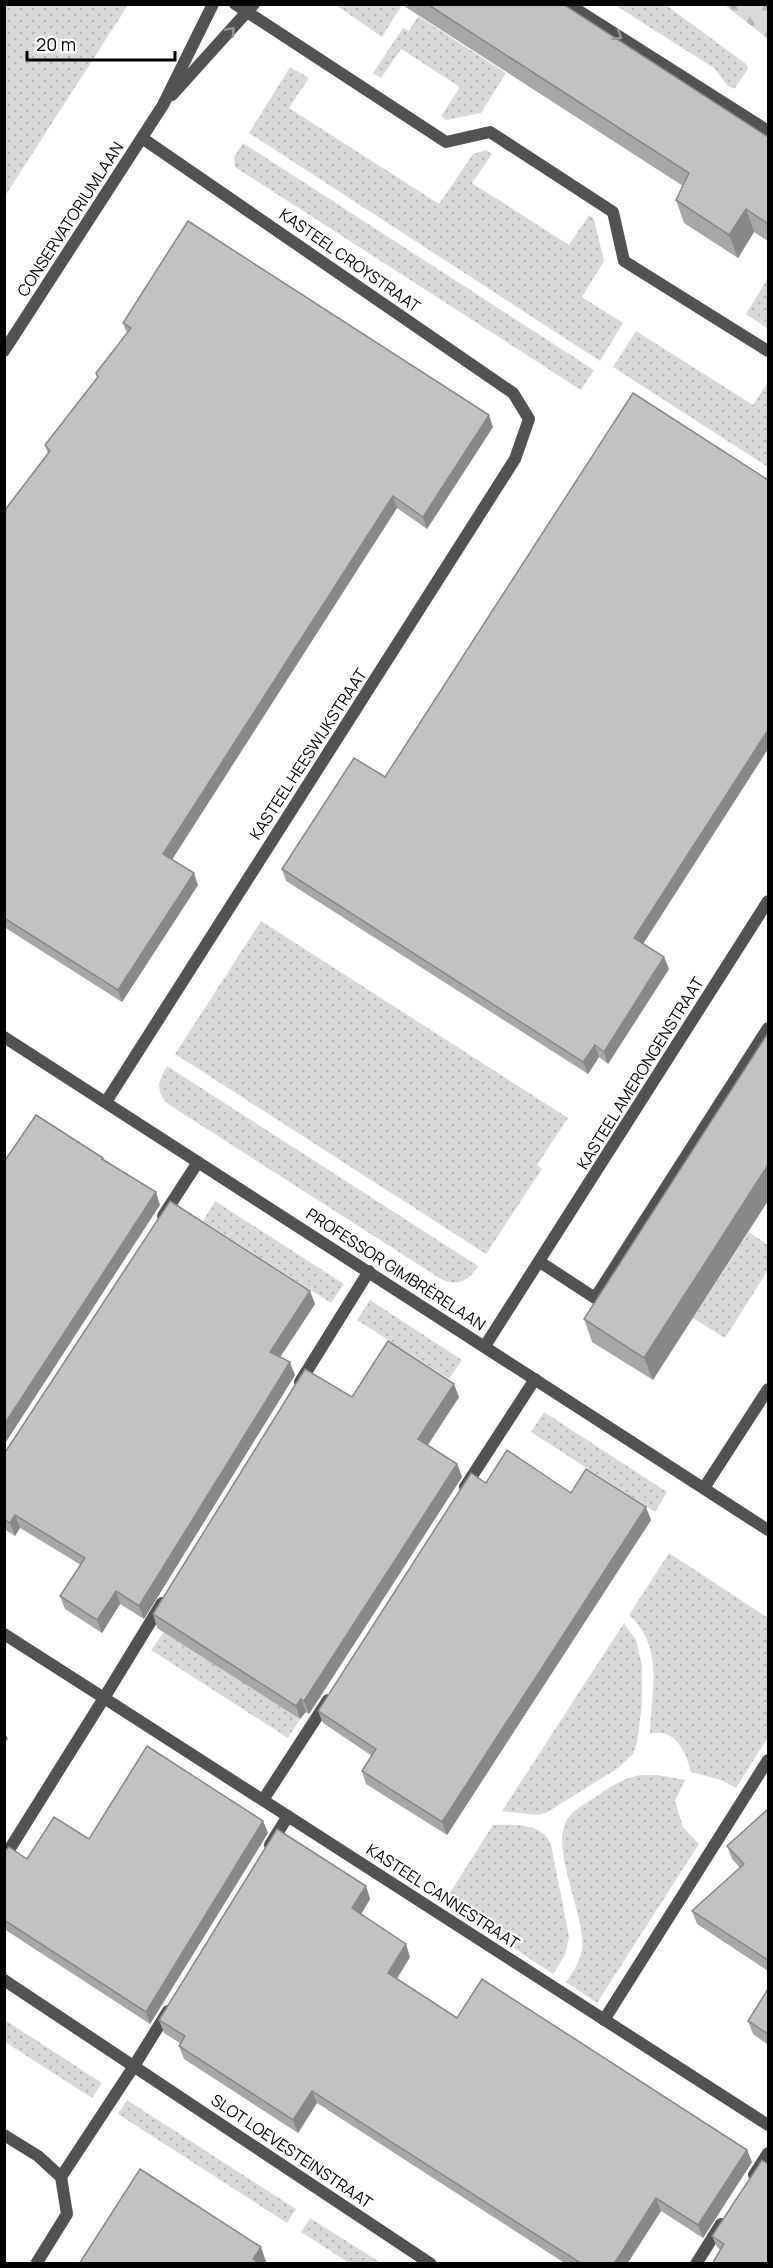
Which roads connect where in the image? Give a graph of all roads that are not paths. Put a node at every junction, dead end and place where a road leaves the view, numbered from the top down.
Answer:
1 (213, 4) edge
2 (235, 4) edge
3 (568, 4) edge
4 (251, 9) edge
5 (163, 105) junction
6 (768, 130) edge
7 (142, 138) junction
8 (4, 351) edge
9 (768, 351) edge
10 (529, 419) joint
11 (768, 902) edge
12 (768, 1028) edge
13 (4, 1037) edge
14 (106, 1102) junction
15 (198, 1162) junction
16 (153, 1232) edge
17 (540, 1262) junction
18 (369, 1271) junction
19 (485, 1346) junction
20 (535, 1379) junction
21 (295, 1389) edge
22 (768, 1389) edge
23 (704, 1488) junction
24 (459, 1496) edge
25 (768, 1530) edge
26 (172, 1588) edge
27 (4, 1634) edge
28 (333, 1692) edge
29 (104, 1698) junction
30 (768, 1760) edge
31 (263, 1800) junction
32 (288, 1816) junction
33 (263, 1857) edge
34 (4, 1858) edge
35 (4, 1980) edge
36 (175, 1999) edge
37 (604, 2020) junction
38 (134, 2066) junction
39 (768, 2126) edge
40 (4, 2135) edge
41 (768, 2152) edge
42 (61, 2177) junction
43 (744, 2190) edge
44 (726, 2217) edge
45 (36, 2264) edge
46 (431, 2264) edge
47 (696, 2264) edge

1 - 5 street, CONSERVATORIUMLAAN
2 - 4 street
3 -> 6 street
5 -> 4 street, CONSERVATORIUMLAAN
4 - 9 street
5 - 7 street, CONSERVATORIUMLAAN
7 - 8 street, CONSERVATORIUMLAAN
7 - 10 street, KASTEEL CROYSTRAAT
10 - 14 street, KASTEEL HEESWIJKSTRAAT
11 - 17 street, KASTEEL AMERONGENSTRAAT
12 - 17 street
13 - 14 street, PROFESSOR GIMBRÈRELAAN
14 - 15 street, PROFESSOR GIMBRÈRELAAN
15 - 16 street
15 - 18 street, PROFESSOR GIMBRÈRELAAN
17 - 19 street, KASTEEL AMERONGENSTRAAT
18 - 19 street, PROFESSOR GIMBRÈRELAAN
18 - 21 street
19 - 20 street, PROFESSOR GIMBRÈRELAAN
20 - 23 street, PROFESSOR GIMBRÈRELAAN
20 - 24 street
22 - 23 street
23 - 25 street, PROFESSOR GIMBRÈRELAAN
26 - 29 street
27 - 29 street
28 - 31 street
29 - 31 street, KASTEEL CANNESTRAAT
29 - 34 street
30 - 37 street
31 - 32 street, KASTEEL CANNESTRAAT
32 - 33 street
32 - 37 street, KASTEEL CANNESTRAAT
35 - 38 street, SLOT LOEVESTEINSTRAAT
36 - 38 street
37 - 39 street, KASTEEL CANNESTRAAT
38 - 42 street
38 - 46 street, SLOT LOEVESTEINSTRAAT
40 - 42 street
41 - 43 street
42 - 45 street
44 - 47 street

